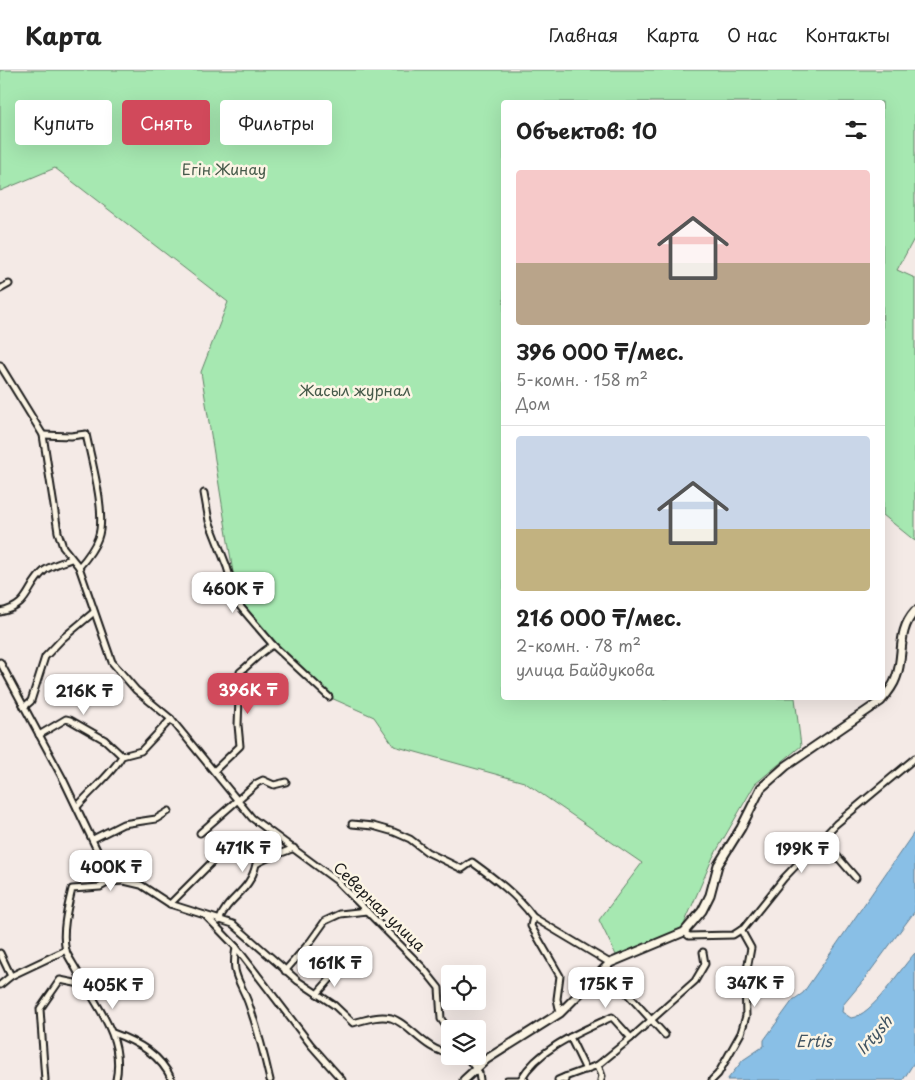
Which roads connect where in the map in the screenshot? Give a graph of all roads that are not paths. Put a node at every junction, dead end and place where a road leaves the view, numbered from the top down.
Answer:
1 (9, 284) dead end
2 (0, 289) edge
3 (0, 365) edge
4 (43, 435) junction
5 (204, 494) dead end
6 (71, 559) junction
7 (79, 566) junction
8 (915, 611) edge
9 (0, 612) edge
10 (94, 612) junction
11 (273, 645) junction
12 (0, 662) edge
13 (885, 696) edge
14 (330, 697) dead end
15 (882, 700) edge
16 (24, 707) junction
17 (170, 719) junction
18 (39, 735) junction
19 (122, 756) junction
20 (915, 758) edge
21 (214, 771) junction
22 (286, 782) dead end
23 (237, 799) junction
24 (77, 807) junction
25 (168, 811) dead end
26 (352, 824) dead end
27 (200, 833) dead end
28 (93, 839) junction
29 (822, 839) junction
30 (294, 848) junction
31 (212, 862) dead end
32 (856, 878) dead end
33 (124, 881) junction
34 (170, 904) junction
35 (367, 911) junction
36 (207, 917) junction
37 (533, 917) junction
38 (219, 919) junction
39 (218, 926) junction
40 (741, 930) junction
41 (684, 932) junction
42 (236, 948) junction
43 (66, 950) junction
44 (703, 952) dead end
45 (0, 953) edge
46 (607, 965) junction
47 (339, 969) dead end
48 (285, 971) junction
49 (11, 976) junction
50 (0, 985) edge
51 (84, 985) junction
52 (317, 994) junction
53 (560, 1013) junction
54 (652, 1019) junction
55 (442, 1020) edge
56 (112, 1033) junction
57 (666, 1035) dead end
58 (570, 1036) junction
59 (632, 1038) junction
60 (441, 1051) edge
61 (473, 1065) edge
62 (598, 1065) junction
63 (475, 1068) junction
64 (586, 1070) junction
65 (523, 1079) edge
66 (565, 1079) edge
67 (45, 1080) edge
68 (116, 1080) edge
69 (172, 1080) edge
70 (270, 1080) edge
71 (342, 1080) edge
72 (464, 1080) edge
73 (480, 1080) edge
74 (507, 1080) edge
75 (558, 1080) edge
76 (601, 1080) edge
77 (712, 1080) edge

1 - 2 street
3 - 4 street
4 - 6 street
4 - 7 street
5 - 11 street
6 - 7 street
6 - 9 street
7 - 10 street, Северная улица
8 - 13 street
10 - 16 street
10 - 17 street, Северная улица
11 - 14 street
11 - 21 street
12 - 16 street
15 - 41 street
16 - 18 street
17 - 19 street
17 - 21 street, Северная улица
18 - 19 street
18 - 24 street
19 - 24 street
20 - 29 street
21 - 23 street, Северная улица
22 - 23 street
23 - 27 street
23 - 30 street, Северная улица
24 - 28 street
25 - 28 street
26 - 37 street
28 - 33 street
29 - 32 street
29 - 40 street
30 - 35 street, Северная улица
30 - 38 street
31 - 34 street
33 - 34 street
33 - 43 street
34 - 36 street
35 - 48 street
35 - 55 street, Северная улица
36 - 38 street
36 - 39 street
37 - 46 street
37 - 53 street
38 - 39 street
38 - 48 street
39 - 42 street
40 - 41 street
40 - 77 street
41 - 46 street
42 - 70 street
42 - 71 street
43 - 49 street
43 - 51 street
44 - 54 street
45 - 49 street
46 - 53 street
46 - 54 street
47 - 52 street
48 - 52 street
49 - 50 street
51 - 56 street
51 - 67 street
52 - 60 street
53 - 63 street
54 - 57 street
54 - 59 street
56 - 68 street
56 - 69 street
58 - 59 street
58 - 64 street
58 - 65 street
59 - 62 street
61 - 63 street
62 - 64 street
62 - 76 street
63 - 72 street
63 - 73 street
64 - 66 street
65 - 74 street
66 - 75 street

